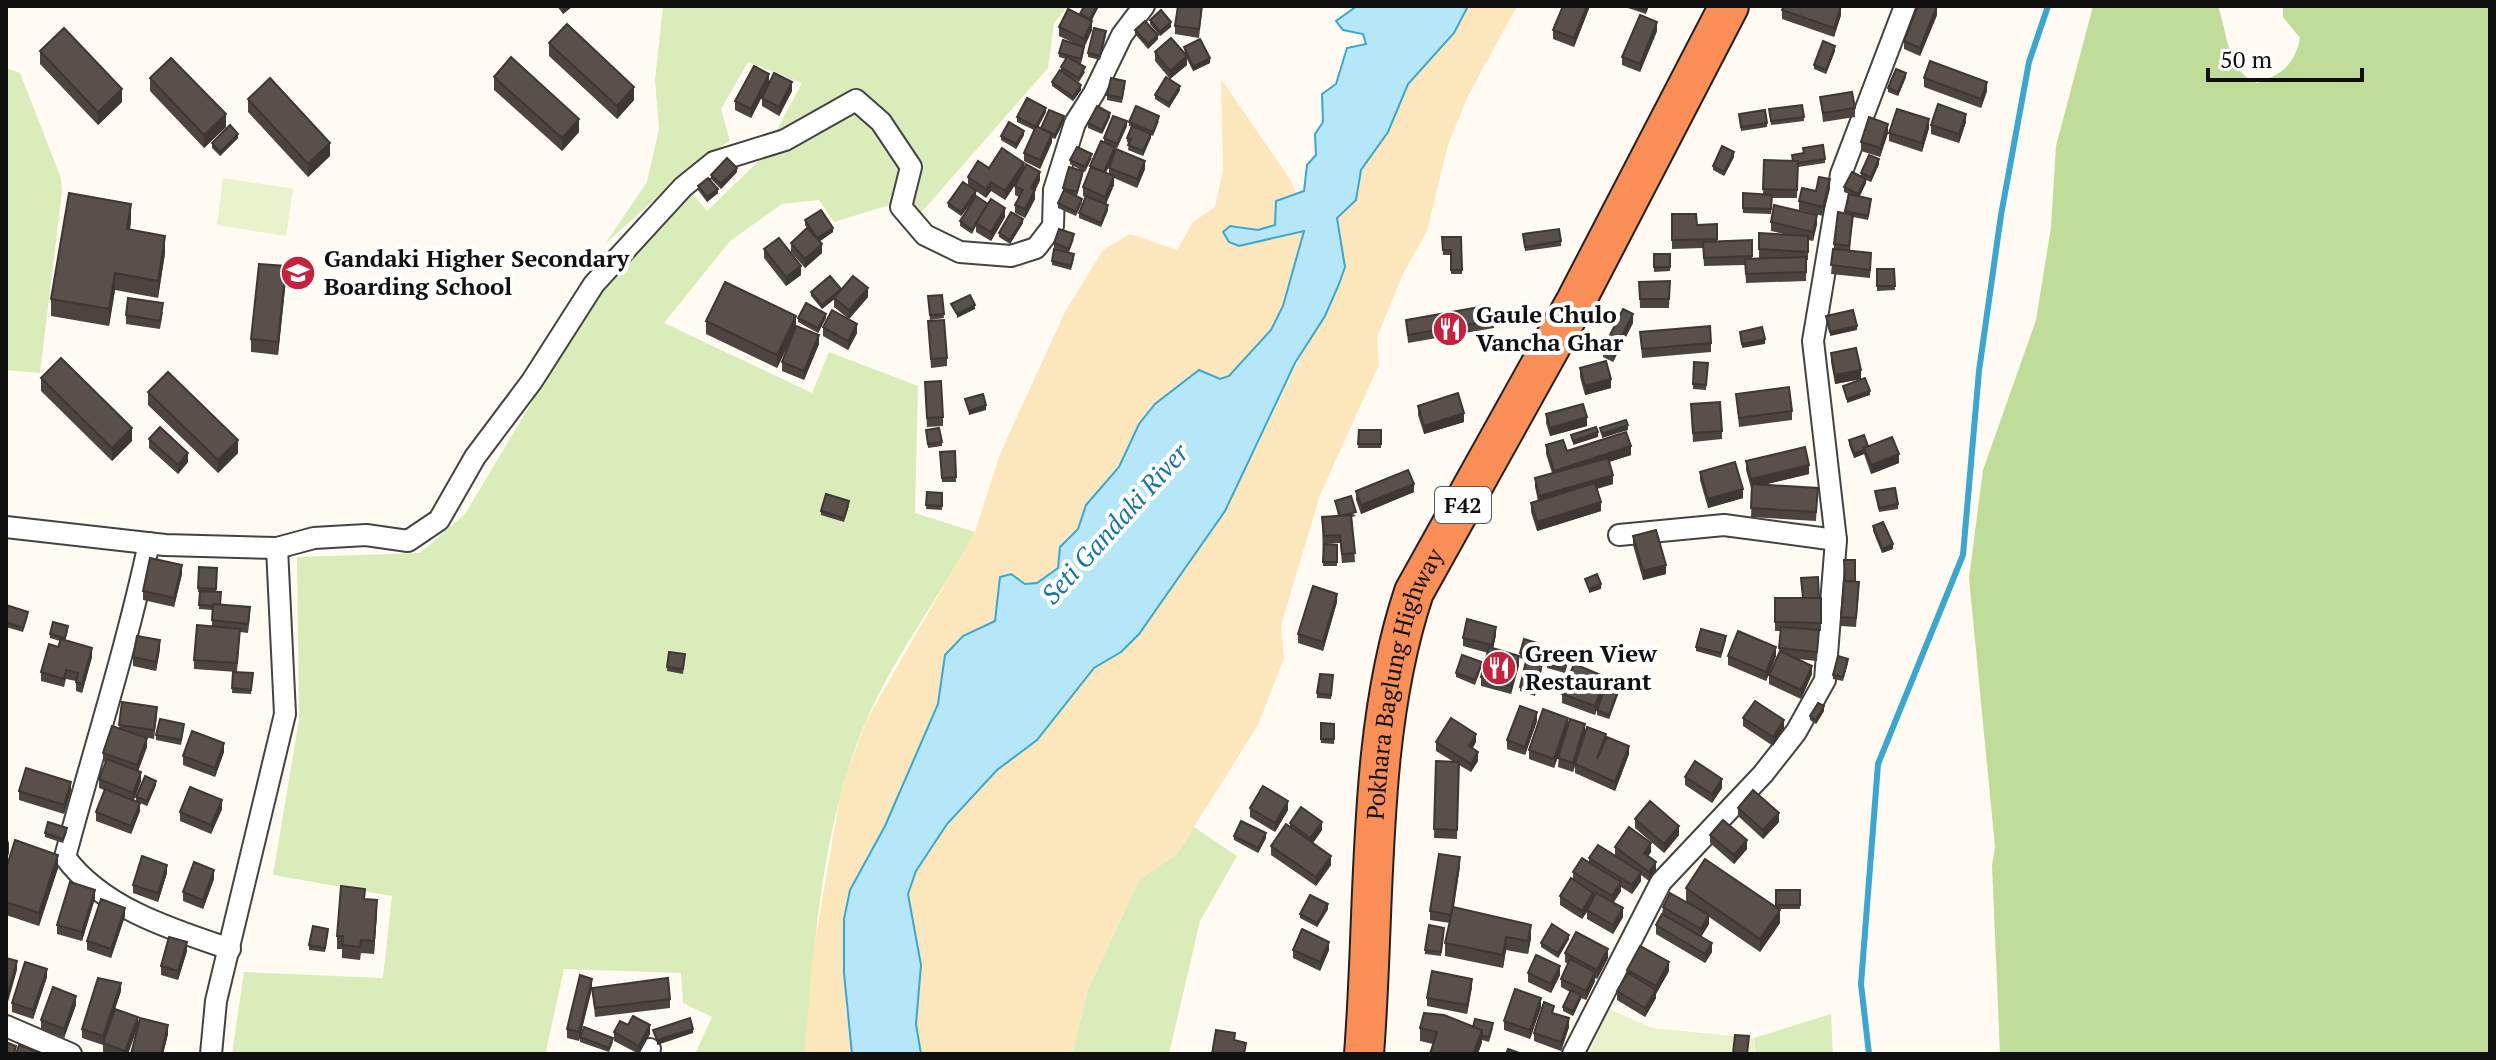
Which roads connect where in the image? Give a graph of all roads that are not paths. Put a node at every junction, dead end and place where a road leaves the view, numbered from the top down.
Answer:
1 (1144, 6) edge
2 (1729, 6) edge
3 (1905, 6) edge
4 (6, 527) edge
5 (1619, 535) dead end
6 (1836, 540) junction
7 (149, 543) junction
8 (277, 548) junction
9 (230, 949) junction
10 (6, 1026) edge
11 (71, 1054) edge
12 (211, 1054) edge
13 (1364, 1054) edge
14 (1573, 1054) edge

1 - 8 street
2 - 13 highway, Pokhara Baglung Highway / F42
3 - 6 street
4 - 7 street
5 - 6 street
6 - 14 street
7 - 8 street
7 - 9 street
8 - 9 street
9 - 12 street
10 - 11 street

